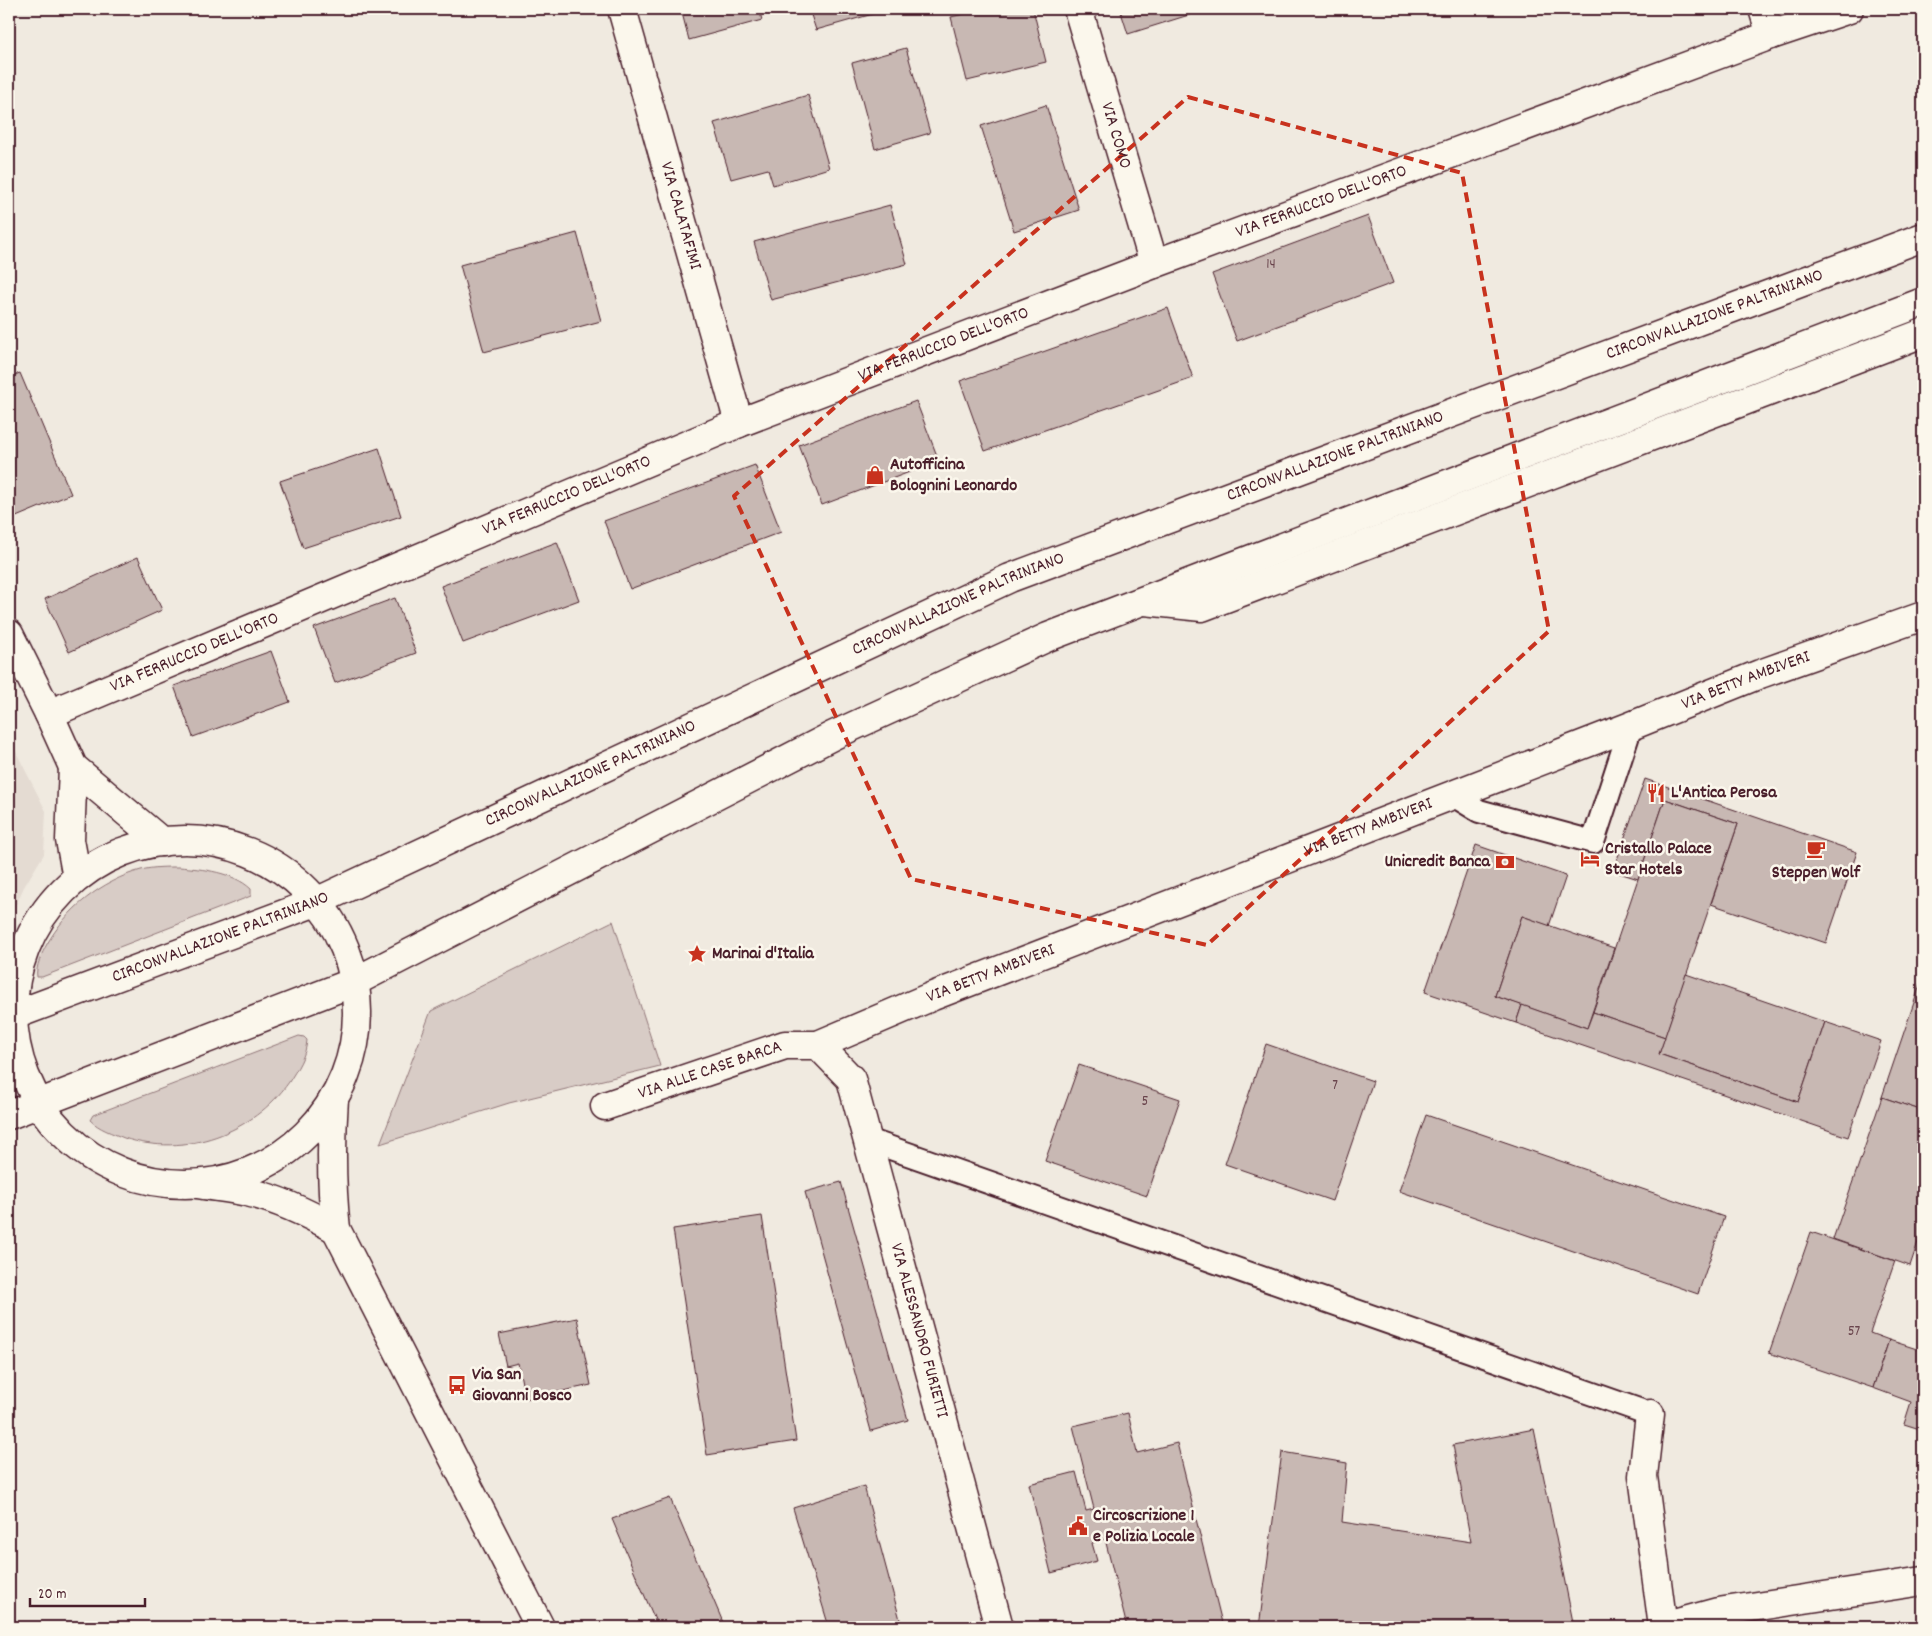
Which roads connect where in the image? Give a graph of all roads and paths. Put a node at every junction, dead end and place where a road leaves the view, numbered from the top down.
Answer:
1 (622, 9) edge
2 (1078, 9) edge
3 (1763, 9) edge
4 (1849, 9) edge
5 (1771, 35) junction
6 (1923, 237) edge
7 (1154, 264) junction
8 (1923, 302) edge
9 (1923, 333) edge
10 (739, 423) junction
11 (1141, 600) junction
12 (1923, 616) edge
13 (9, 634) edge
14 (49, 714) junction
15 (1631, 726) junction
16 (73, 767) junction
17 (1453, 795) junction
18 (162, 842) junction
19 (77, 878) junction
20 (316, 902) junction
21 (354, 982) junction
22 (10, 1017) edge
23 (818, 1046) junction
24 (334, 1098) junction
25 (41, 1104) junction
26 (605, 1106) dead end
27 (9, 1115) edge
28 (868, 1140) junction
29 (198, 1184) junction
30 (336, 1229) junction
31 (1650, 1414) joint
32 (1923, 1581) edge
33 (540, 1627) edge
34 (999, 1627) edge
35 (1663, 1627) edge

1 - 10 main road, VIA CALATAFIMI
2 - 7 main road, VIA COMO
3 - 5 main road
4 - 5 main road, VIA FERRUCCIO DELL'ORTO
5 - 7 main road, VIA FERRUCCIO DELL'ORTO
6 - 20 main road, CIRCONVALLAZIONE PALTRINIANO
7 - 10 main road, VIA FERRUCCIO DELL'ORTO
8 - 11 main road
9 - 11 main road
10 - 14 main road, VIA FERRUCCIO DELL'ORTO
11 - 21 main road
12 - 15 main road, VIA BETTY AMBIVERI
13 - 14 main road
14 - 16 main road
15 - 17 main road, VIA BETTY AMBIVERI
15 - 17 lane
16 - 18 main road
16 - 19 main road
17 - 23 main road, VIA BETTY AMBIVERI
18 - 19 main road
18 - 20 main road
19 - 22 main road
20 - 21 main road
20 - 22 main road, CIRCONVALLAZIONE PALTRINIANO
21 - 24 main road
21 - 25 main road
22 - 25 main road
23 - 26 main road, VIA ALLE CASE BARCA
23 - 28 main road, VIA ALESSANDRO FURIETTI
24 - 29 main road
24 - 30 main road
25 - 27 main road
25 - 29 main road
28 - 31 lane
28 - 34 main road, VIA ALESSANDRO FURIETTI
29 - 30 main road
30 - 33 main road
31 - 35 main road
32 - 35 main road

